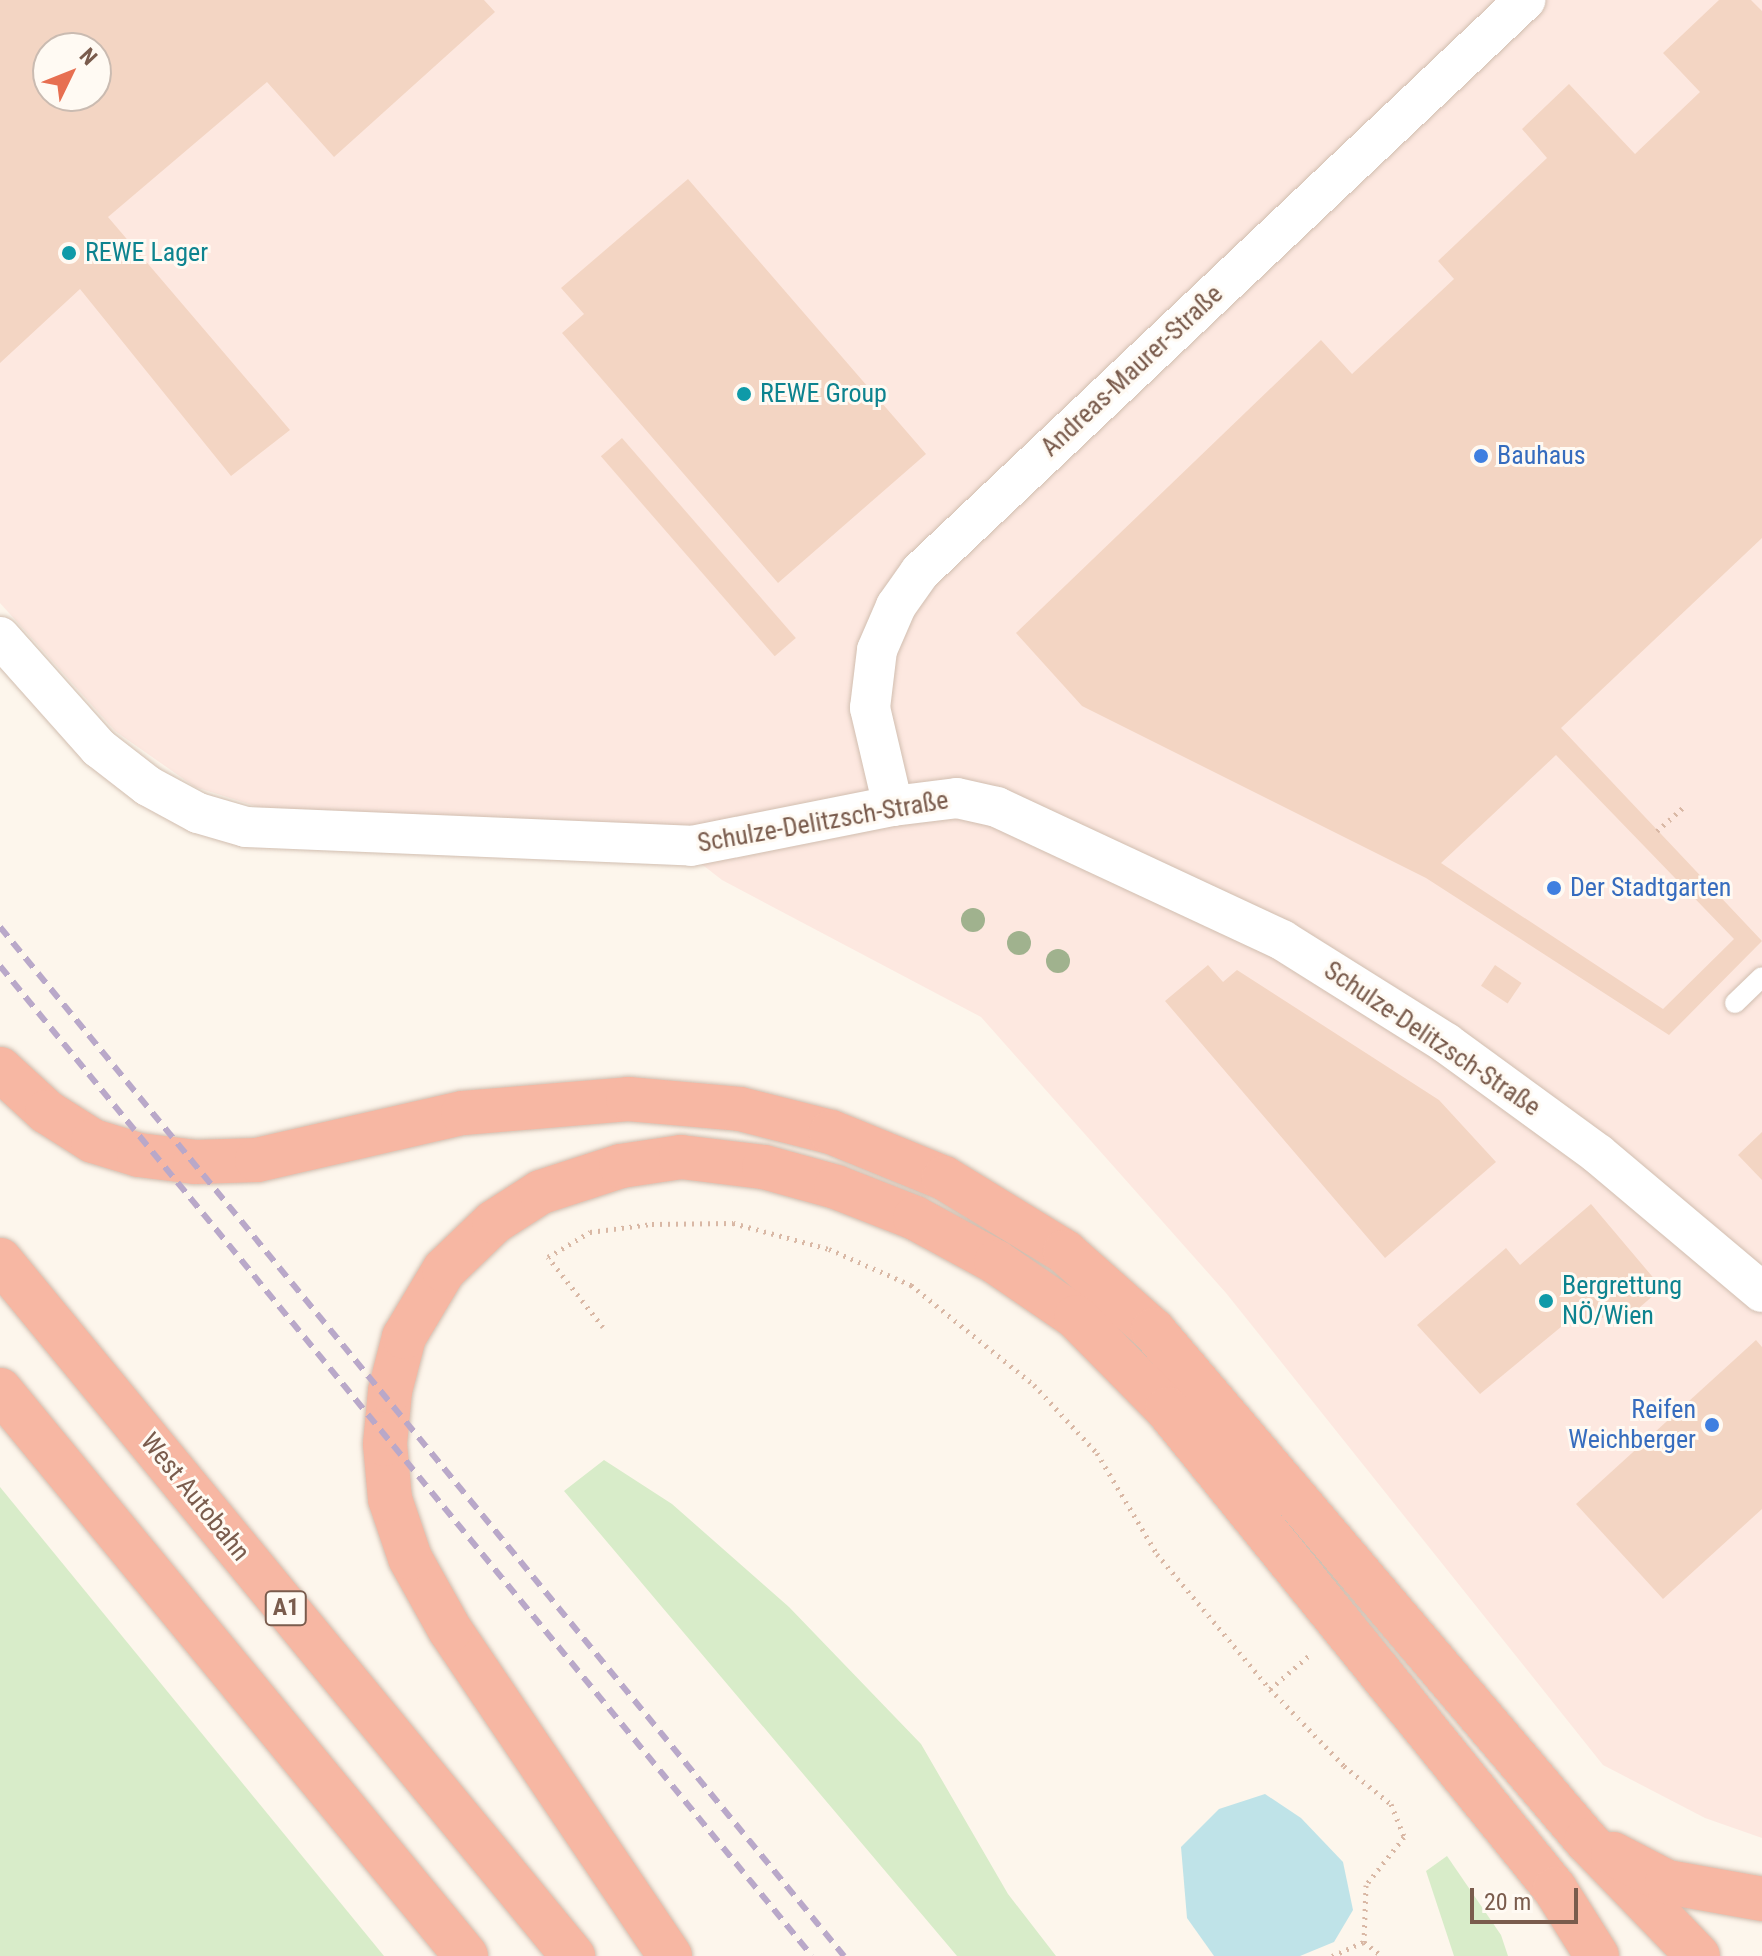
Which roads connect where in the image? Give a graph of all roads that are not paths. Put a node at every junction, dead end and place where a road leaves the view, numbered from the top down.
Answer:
1 (1525, 0) edge
2 (0, 637) edge
3 (893, 806) junction
4 (1762, 977) edge
5 (1735, 1003) dead end
6 (0, 1069) edge
7 (0, 1260) edge
8 (1762, 1292) edge
9 (0, 1390) edge
10 (1502, 1827) junction
11 (1586, 1840) junction
12 (1762, 1899) edge
13 (466, 1956) edge
14 (573, 1956) edge
15 (670, 1956) edge
16 (1566, 1956) edge
17 (1597, 1956) edge
18 (1698, 1956) edge

1 - 3 street, Andreas-Maurer-Straße
2 - 3 street, Schulze-Delitzsch-Straße
3 - 8 street, Schulze-Delitzsch-Straße
4 - 5 lane
6 - 11 highway
7 - 14 highway, West Autobahn / A1
9 - 13 highway
10 - 15 highway
10 - 16 highway
10 - 17 highway
11 - 12 highway
11 - 18 highway

